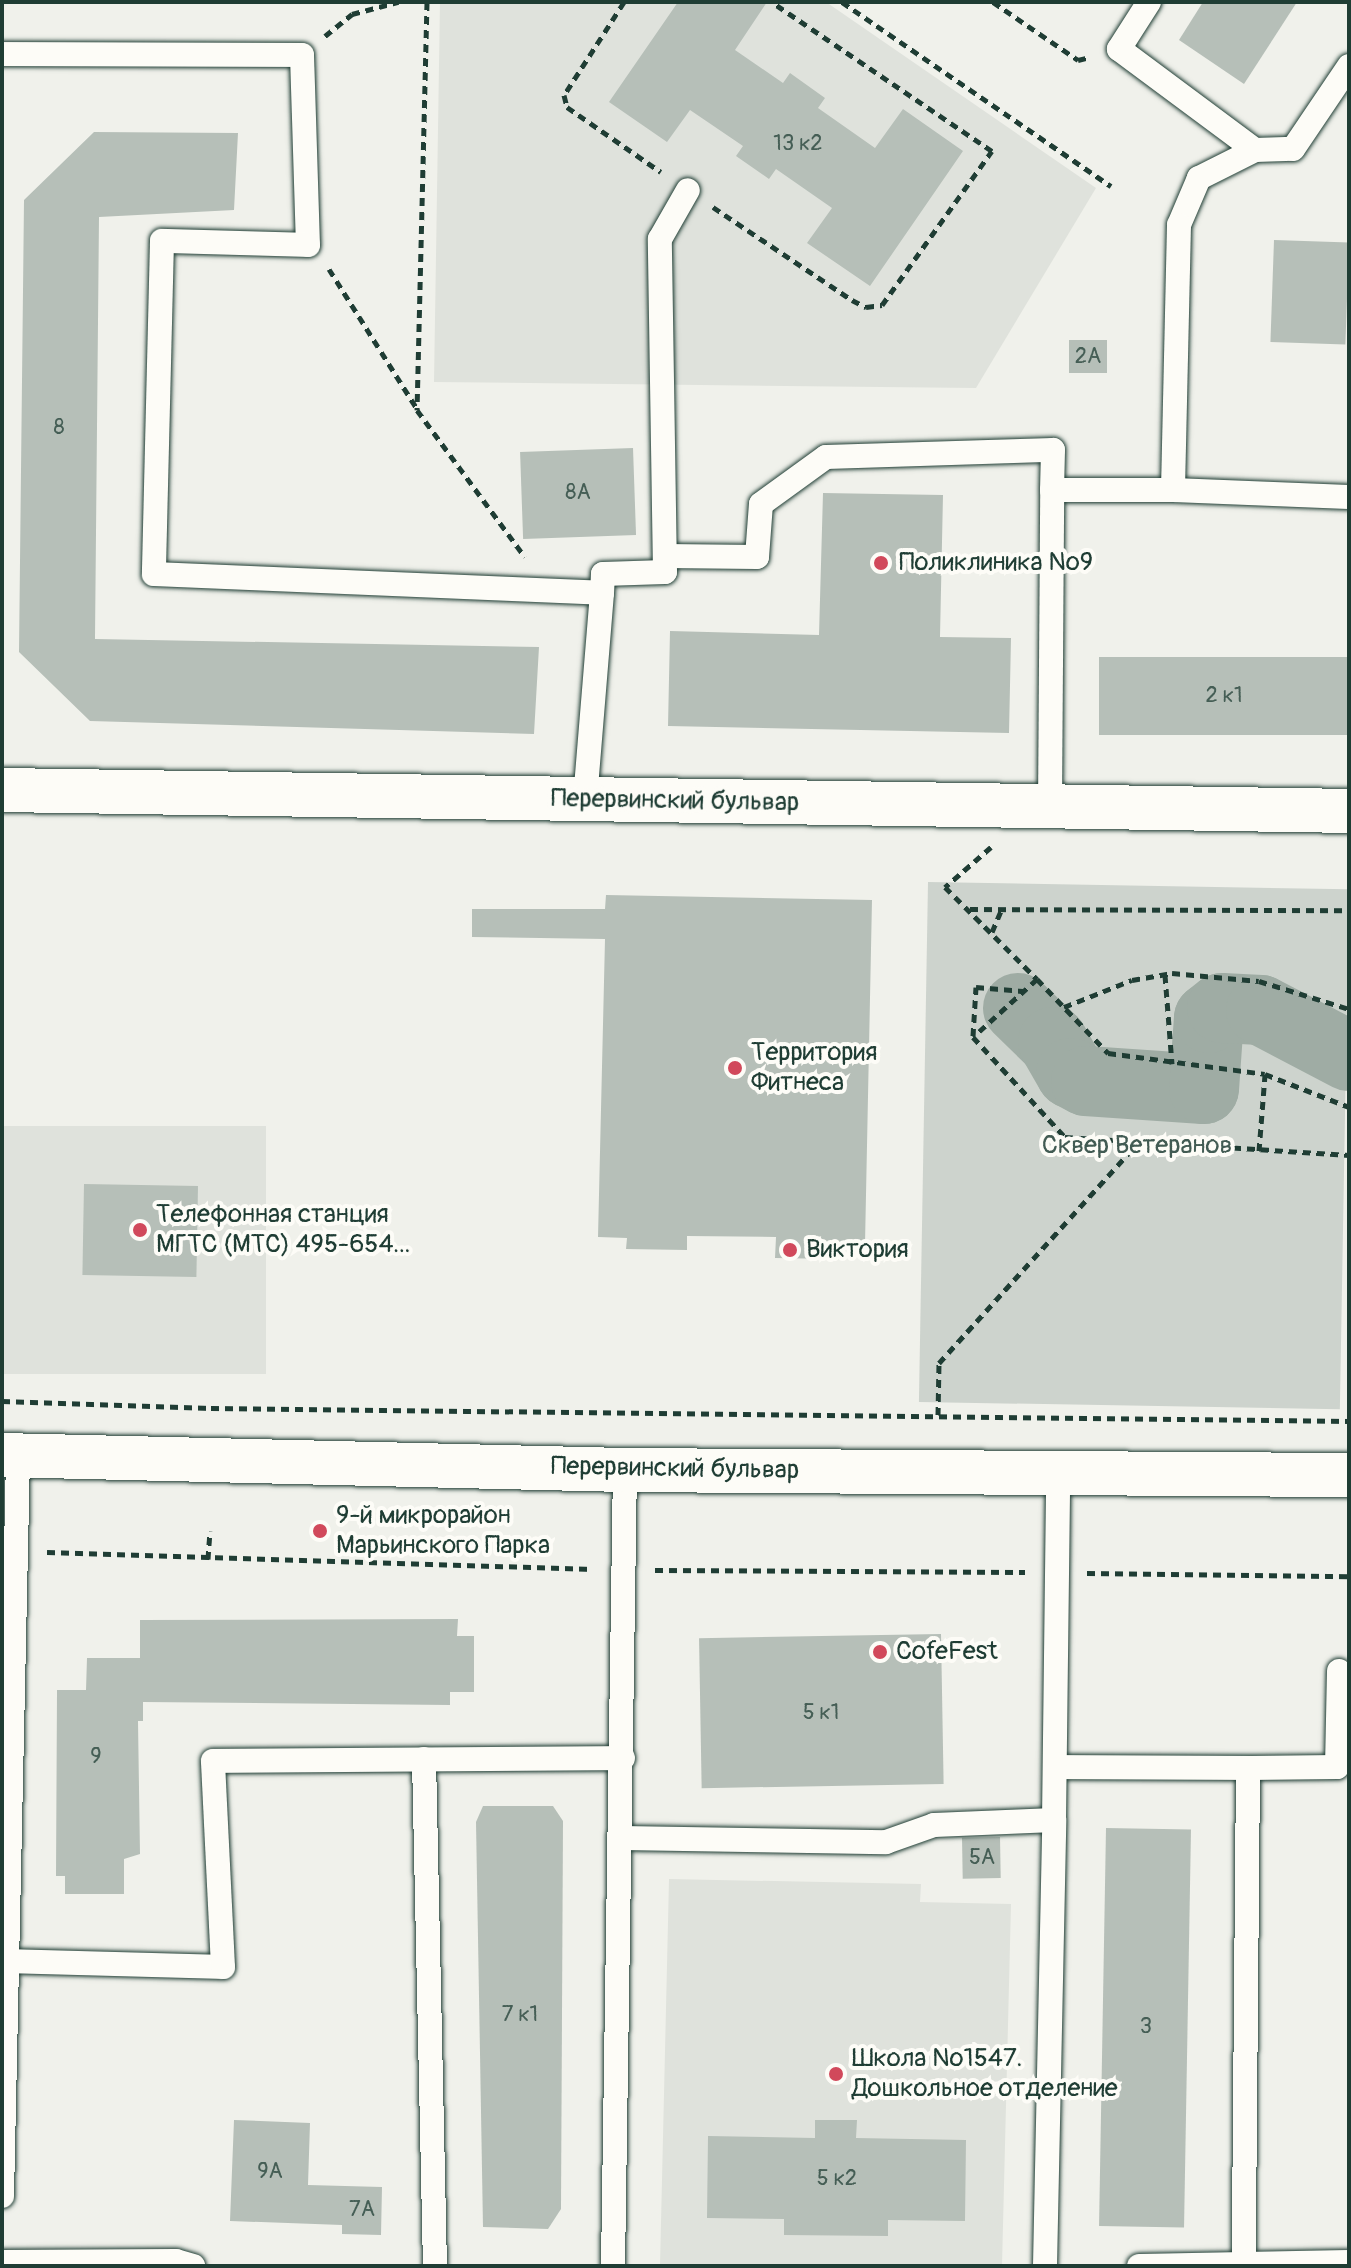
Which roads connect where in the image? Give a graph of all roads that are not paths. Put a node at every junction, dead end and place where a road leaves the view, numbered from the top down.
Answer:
1 (1149, 2) edge
2 (2, 54) edge
3 (1349, 66) edge
4 (1255, 150) junction
5 (688, 190) road end
6 (1052, 490) junction
7 (1173, 490) junction
8 (1349, 497) edge
9 (665, 556) junction
10 (602, 593) junction
11 (2, 790) edge
12 (585, 799) junction
13 (1044, 807) junction
14 (1349, 811) edge
15 (10, 1455) edge
16 (625, 1470) junction
17 (1058, 1471) junction
18 (1349, 1475) edge
19 (1339, 1671) dead end
20 (623, 1758) junction
21 (424, 1759) junction
22 (1055, 1767) junction
23 (1343, 1767) edge
24 (1248, 1768) junction
25 (1054, 1820) junction
26 (622, 1838) junction
27 (7, 1961) junction
28 (2, 2196) edge
29 (2, 2262) edge
30 (1349, 2262) edge
31 (1244, 2265) edge
32 (193, 2266) edge
33 (435, 2266) edge
34 (613, 2266) edge
35 (1045, 2266) edge
36 (1139, 2266) edge

1 - 4 lane
2 - 10 lane
3 - 4 lane
4 - 7 lane
5 - 9 lane
6 - 7 lane
6 - 9 lane
6 - 13 lane
7 - 8 lane
9 - 10 lane
10 - 12 lane
11 - 12 street, Перервинский бульвар
12 - 13 street, Перервинский бульвар
13 - 14 street, Перервинский бульвар
15 - 16 street, Перервинский бульвар
15 - 27 lane
16 - 17 street, Перервинский бульвар
16 - 20 lane
17 - 18 street, Перервинский бульвар
17 - 22 lane
19 - 23 lane
20 - 21 lane
20 - 26 lane
21 - 27 lane
21 - 33 lane
22 - 24 lane
22 - 25 lane
23 - 24 lane
24 - 31 lane
25 - 26 lane
25 - 35 lane
26 - 34 lane
27 - 28 lane
29 - 32 lane
30 - 31 lane
31 - 36 lane

